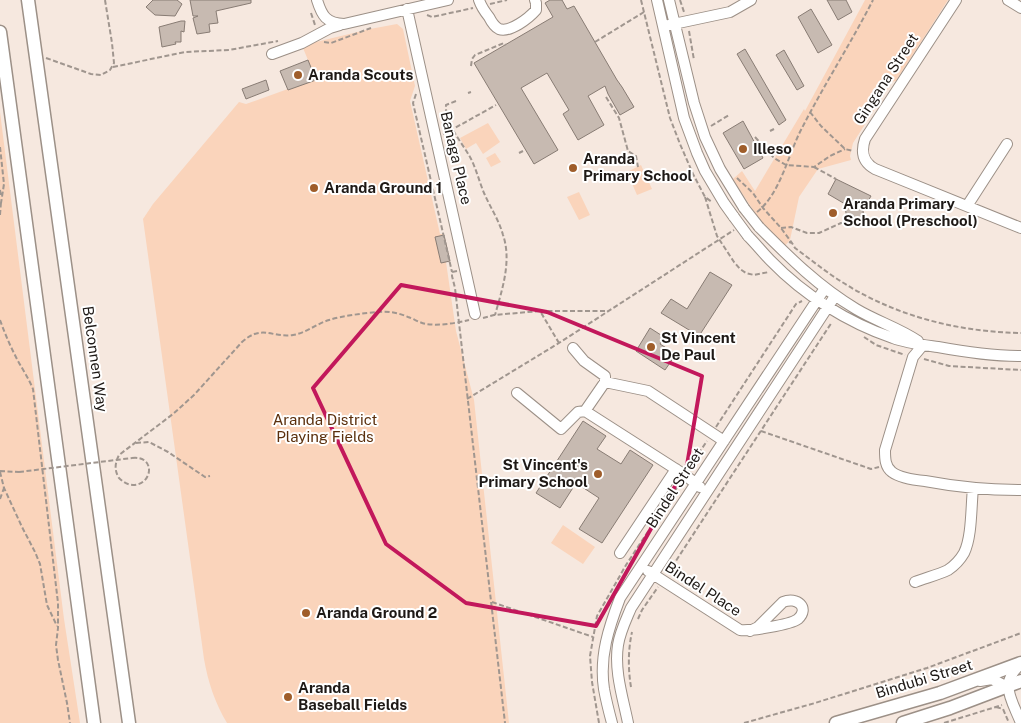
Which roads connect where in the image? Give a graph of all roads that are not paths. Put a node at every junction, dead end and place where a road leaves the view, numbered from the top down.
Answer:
1 (28, 0) edge
2 (318, 0) edge
3 (448, 0) edge
4 (535, 0) edge
5 (657, 0) edge
6 (669, 0) edge
7 (751, 0) edge
8 (956, 0) edge
9 (1008, 0) edge
10 (480, 3) edge
11 (1021, 8) edge
12 (407, 9) junction
13 (344, 24) junction
14 (675, 24) junction
15 (663, 27) junction
16 (0, 32) edge
17 (272, 54) dead end
18 (1007, 144) dead end
19 (967, 206) junction
20 (1021, 228) edge
21 (825, 288) junction
22 (836, 296) junction
23 (817, 299) junction
24 (828, 306) junction
25 (475, 314) dead end
26 (923, 344) junction
27 (574, 348) dead end
28 (1021, 356) edge
29 (605, 382) junction
30 (762, 383) junction
31 (774, 389) junction
32 (517, 393) dead end
33 (585, 411) junction
34 (724, 441) junction
35 (676, 469) junction
36 (696, 484) junction
37 (973, 488) junction
38 (1021, 490) edge
39 (707, 492) junction
40 (620, 553) dead end
41 (641, 566) junction
42 (652, 574) junction
43 (915, 582) dead end
44 (750, 631) junction
45 (606, 639) junction
46 (619, 641) junction
47 (1021, 664) edge
48 (1021, 681) edge
49 (1007, 687) junction
50 (948, 690) junction
51 (94, 723) edge
52 (129, 723) edge
53 (612, 723) edge
54 (628, 723) edge
55 (836, 723) edge
56 (903, 723) edge
57 (1021, 723) edge

1 - 52 main road, Belconnen Way
2 - 13 street
3 - 12 street
4 - 10 street
5 - 15 street
6 - 14 street
7 - 14 street
8 - 19 street, Gingana Street
9 - 11 street
12 - 13 street
12 - 25 street, Banaga Place
13 - 17 street
14 - 15 street
14 - 21 street, bridge
15 - 23 street, bridge
16 - 51 main road
18 - 19 street
19 - 20 street, Gingana Street
21 - 22 street
21 - 23 street, Bindel Street
22 - 24 street, Bindel Street
22 - 26 street
23 - 24 street
23 - 30 street, Bindel Street
24 - 26 street
24 - 31 street, Bindel Street
26 - 28 street
26 - 37 street
27 - 29 street
29 - 33 street
29 - 34 street
30 - 31 street
30 - 34 street, Bindel Street
31 - 39 street, Bindel Street
32 - 33 street
33 - 35 street
34 - 36 street, Bindel Street
35 - 36 street
35 - 40 street
36 - 39 street
36 - 41 street, Bindel Street
37 - 38 street
37 - 43 street
39 - 42 street, Bindel Street
41 - 42 street, Bindel Place
41 - 45 street, Bindel Street
42 - 44 street, Bindel Place
42 - 46 street, Bindel Street
44 - 44 street, Bindel Place
45 - 46 street
45 - 53 street, Bindel Street
46 - 54 street, Bindel Street
47 - 49 street
47 - 50 main road, Bindubi Street
48 - 49 main road
49 - 50 street
49 - 56 main road
49 - 57 street
50 - 55 main road, Bindubi Street

